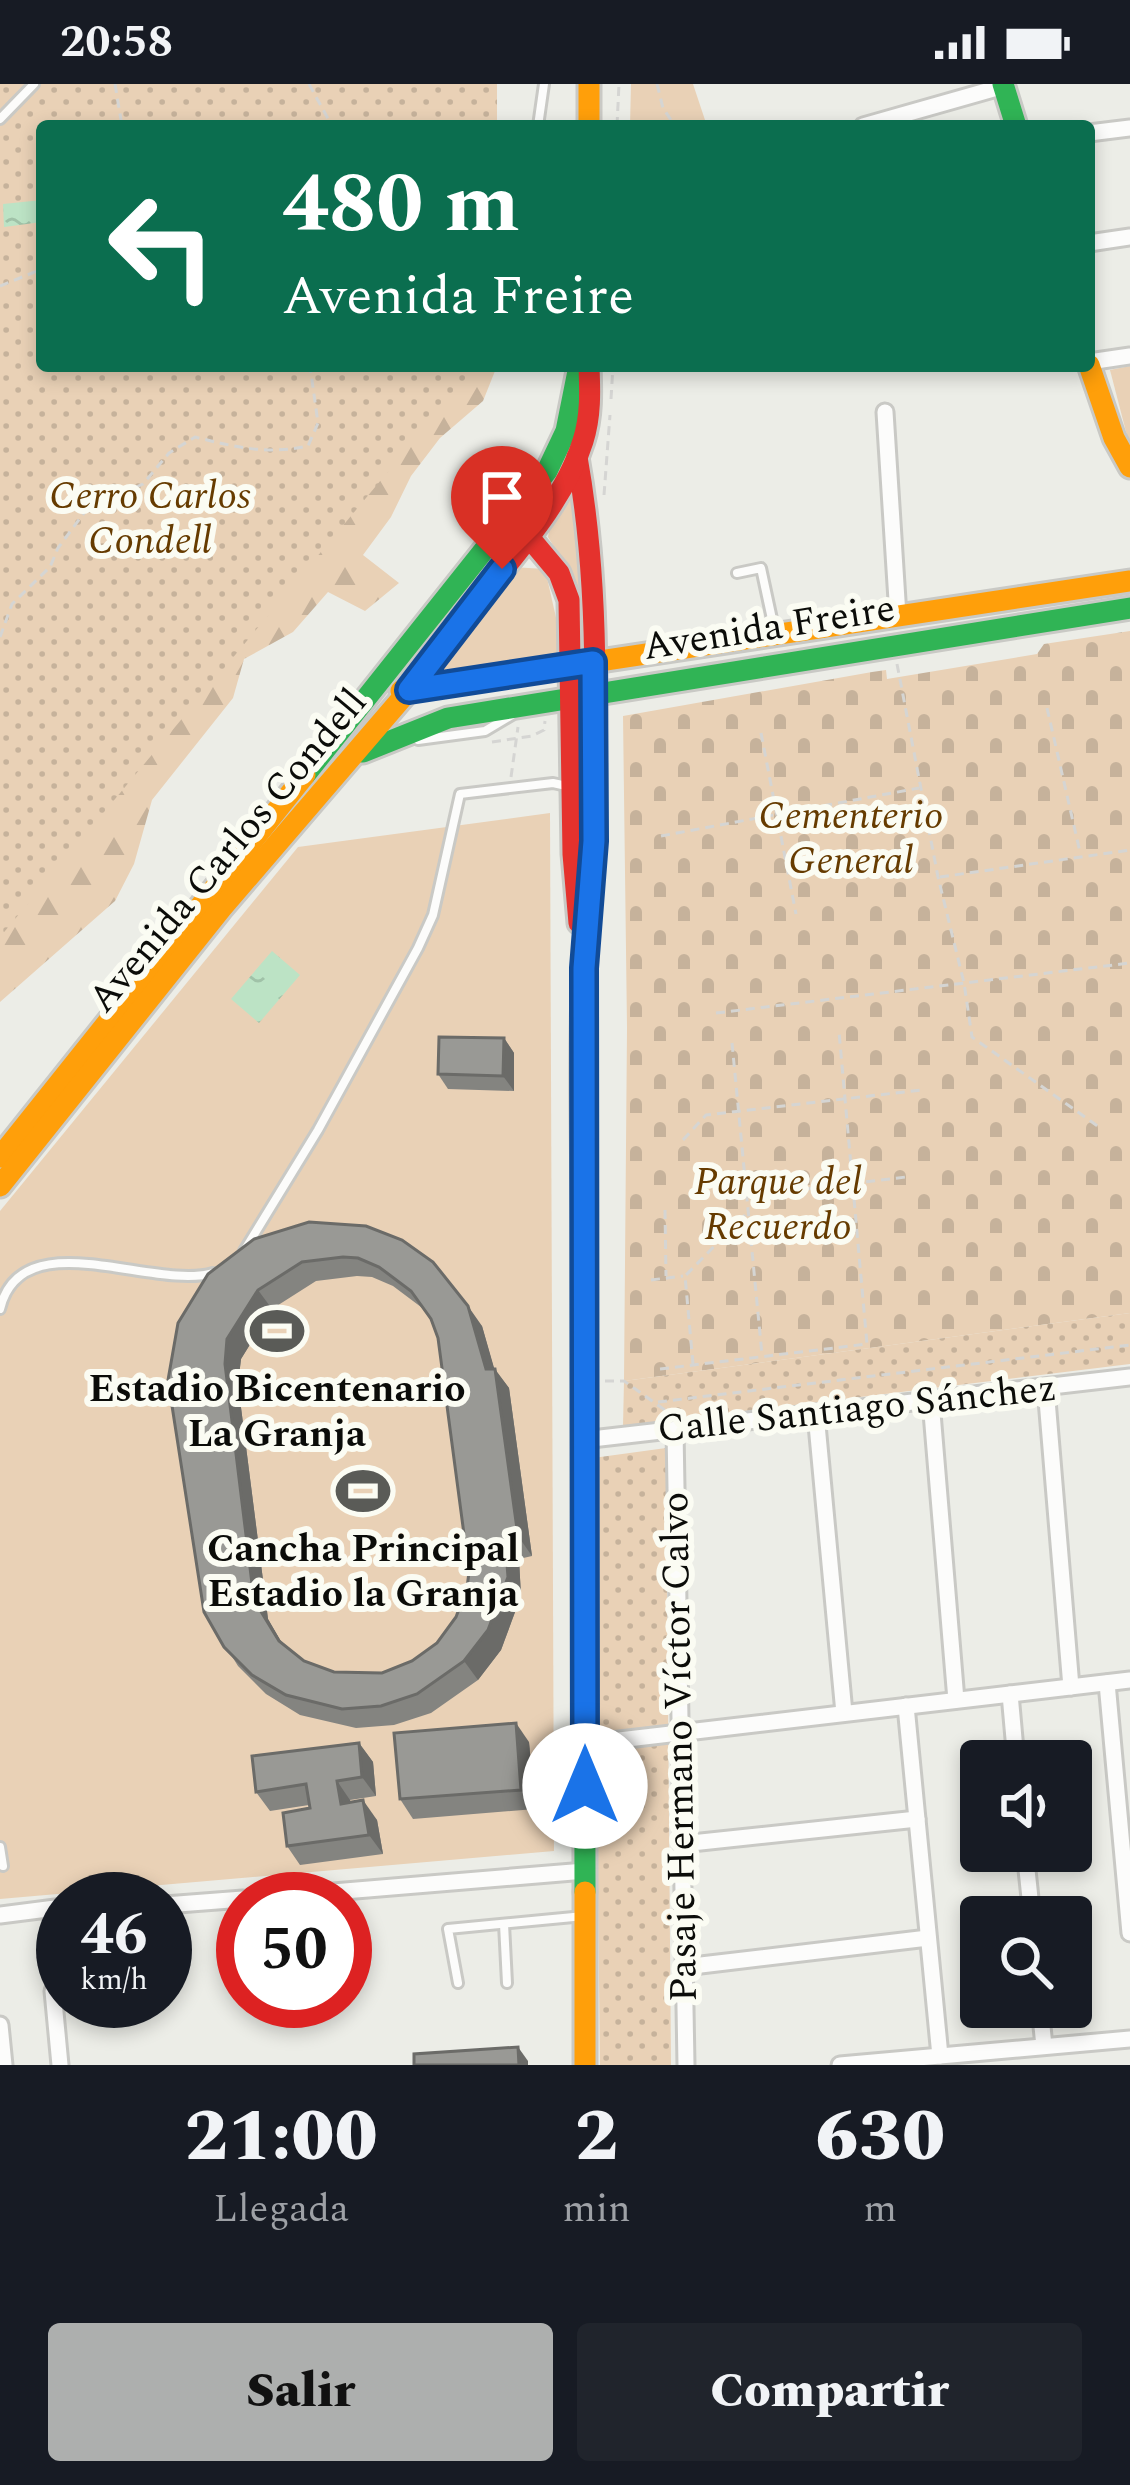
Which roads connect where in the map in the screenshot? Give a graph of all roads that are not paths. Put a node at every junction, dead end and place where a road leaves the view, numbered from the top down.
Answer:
1 (34, 84) edge
2 (544, 84) edge
3 (590, 84) edge
4 (1004, 85) edge
5 (0, 119) edge
6 (539, 120) edge
7 (589, 120) edge
8 (884, 120) edge
9 (1014, 120) edge
10 (1130, 128) edge
11 (1095, 132) edge
12 (1130, 238) edge
13 (1095, 243) edge
14 (1130, 356) edge
15 (1095, 362) edge
16 (578, 372) edge
17 (589, 372) edge
18 (1092, 372) edge
19 (885, 412) dead end
20 (577, 457) junction
21 (1129, 467) edge
22 (527, 496) junction
23 (528, 536) junction
24 (737, 573) dead end
25 (1130, 581) edge
26 (1130, 608) edge
27 (898, 616) junction
28 (776, 634) junction
29 (583, 663) junction
30 (409, 690) junction
31 (583, 695) junction
32 (364, 703) junction
33 (365, 751) junction
34 (572, 788) junction
35 (584, 968) junction
36 (0, 1157) edge
37 (0, 1186) edge
38 (238, 1258) edge
39 (221, 1270) edge
40 (0, 1309) edge
41 (1130, 1378) edge
42 (1046, 1388) junction
43 (931, 1401) junction
44 (815, 1414) junction
45 (675, 1430) junction
46 (583, 1440) junction
47 (1130, 1680) edge
48 (1107, 1683) junction
49 (1071, 1687) junction
50 (1010, 1694) junction
51 (956, 1700) junction
52 (906, 1706) junction
53 (844, 1713) junction
54 (680, 1732) junction
55 (1014, 1740) edge
56 (585, 1744) junction
57 (917, 1819) junction
58 (682, 1844) junction
59 (0, 1847) edge
60 (3, 1866) edge
61 (585, 1871) junction
62 (372, 1889) edge
63 (36, 1910) edge
64 (0, 1915) edge
65 (585, 1916) junction
66 (504, 1924) junction
67 (1130, 1933) edge
68 (928, 1938) junction
69 (684, 1967) junction
70 (458, 1983) dead end
71 (507, 1983) dead end
72 (0, 2025) edge
73 (56, 2028) edge
74 (1042, 2028) edge
75 (1130, 2039) edge
76 (1044, 2047) junction
77 (940, 2056) junction
78 (4, 2065) edge
79 (60, 2065) edge
80 (585, 2065) edge
81 (686, 2065) edge
82 (840, 2065) edge

1 - 5 lane
2 - 6 lane
3 - 7 main road
4 - 8 street
4 - 9 main road
10 - 11 street
12 - 13 street
14 - 15 street
16 - 22 main road, Avenida Carlos Condell
17 - 20 main road, Avenida Carlos Condell
18 - 21 main road
19 - 27 street
20 - 23 main road, Avenida Carlos Condell
20 - 29 main road
22 - 23 main road
22 - 32 main road, Avenida Carlos Condell
23 - 29 main road
23 - 30 main road, Avenida Carlos Condell
24 - 28 lane
25 - 27 main road, Avenida Freire
26 - 31 main road, Avenida Freire
27 - 28 main road, Avenida Freire
28 - 29 main road, Avenida Freire
29 - 30 main road, Avenida Freire
29 - 31 main road
30 - 32 main road, Avenida Freire
30 - 33 main road, Avenida Carlos Condell
31 - 33 main road, Avenida Freire
31 - 34 main road
31 - 35 main road
32 - 36 main road, Avenida Carlos Condell
33 - 37 main road, Avenida Carlos Condell
34 - 35 main road
34 - 38 lane
35 - 46 main road
39 - 40 lane
41 - 42 street, Calle Santiago Sánchez
42 - 43 street, Calle Santiago Sánchez
42 - 49 street
43 - 44 street, Calle Santiago Sánchez
43 - 51 street
44 - 45 street, Calle Santiago Sánchez
44 - 53 street
45 - 46 street, Calle Santiago Sánchez
45 - 54 street, Pasaje Hermano Víctor Calvo
46 - 56 main road
47 - 48 street
48 - 49 street
48 - 67 street
49 - 50 street
50 - 51 street
50 - 55 street
51 - 52 street
52 - 53 street
52 - 57 street
53 - 54 street
54 - 56 street
54 - 58 street, Pasaje Hermano Víctor Calvo
56 - 61 main road
57 - 58 street
57 - 68 street
58 - 69 street, Pasaje Hermano Víctor Calvo
59 - 60 lane
61 - 62 street
61 - 65 main road
63 - 64 street
65 - 66 lane
65 - 80 main road
66 - 70 lane
66 - 71 lane
68 - 69 street
68 - 77 street
69 - 81 street, Pasaje Hermano Víctor Calvo
72 - 78 street
73 - 79 street
74 - 76 street
75 - 76 street
76 - 77 street
77 - 82 street

